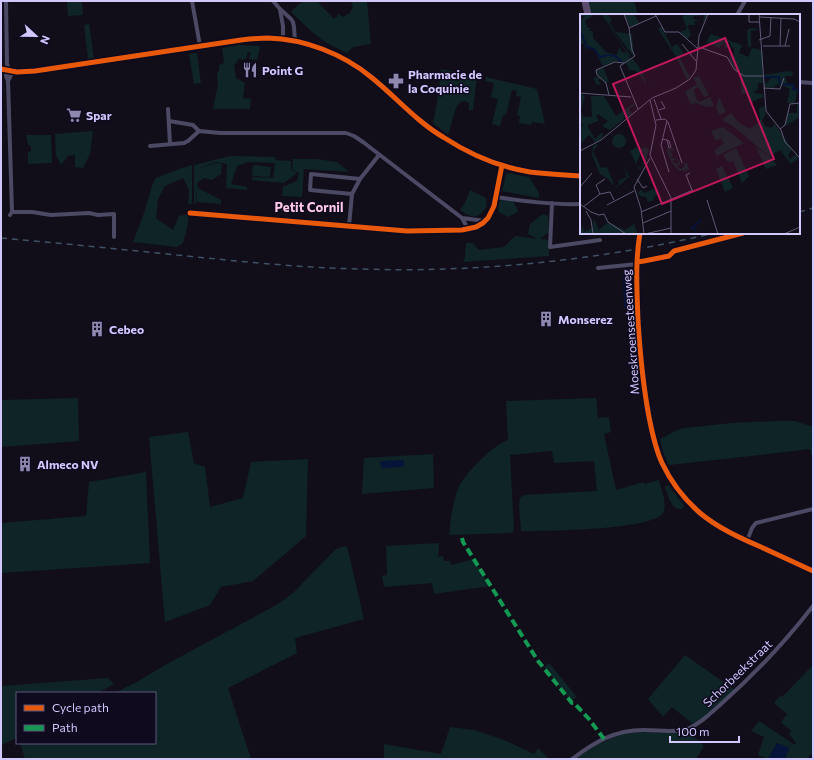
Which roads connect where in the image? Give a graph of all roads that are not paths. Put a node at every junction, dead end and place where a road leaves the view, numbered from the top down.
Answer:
1 (6, 1) edge
2 (192, 1) edge
3 (273, 1) edge
4 (584, 1) edge
5 (744, 1) edge
6 (280, 9) junction
7 (588, 14) edge
8 (738, 14) edge
9 (283, 39) junction
10 (295, 42) junction
11 (200, 46) junction
12 (1, 69) edge
13 (8, 70) junction
14 (800, 82) edge
15 (813, 83) edge
16 (168, 110) dead end
17 (168, 121) junction
18 (199, 131) junction
19 (170, 144) junction
20 (150, 146) dead end
21 (379, 155) junction
22 (502, 165) junction
23 (580, 176) edge
24 (360, 179) junction
25 (352, 194) junction
26 (496, 197) junction
27 (552, 203) junction
28 (580, 204) edge
29 (190, 213) dead end
30 (462, 218) junction
31 (485, 221) junction
32 (349, 226) junction
33 (468, 229) junction
34 (640, 234) edge
35 (114, 237) dead end
36 (600, 240) dead end
37 (636, 264) junction
38 (598, 268) dead end
39 (813, 509) edge
40 (748, 542) junction
41 (813, 571) edge
42 (813, 606) edge
43 (572, 759) edge

1 - 13 street
2 - 11 street
3 - 6 street
4 - 7 main road
5 - 8 street
6 - 9 street
6 - 10 street
9 - 10 main road
9 - 11 main road
10 - 22 main road
11 - 13 main road
12 - 13 main road
13 - 35 street
14 - 15 street
16 - 17 street
17 - 18 street
17 - 19 street
18 - 19 street
18 - 21 street
19 - 20 street
21 - 24 street
21 - 30 street
22 - 23 main road
22 - 26 street
24 - 25 street
24 - 25 street
25 - 32 street
26 - 27 street
26 - 31 street
27 - 28 street
27 - 36 street
29 - 32 street
30 - 31 street
30 - 33 street
31 - 33 street
32 - 33 street
34 - 37 main road, Moeskroensesteenweg
37 - 38 street
37 - 40 main road, Moeskroensesteenweg
39 - 40 street
40 - 41 main road, Moeskroensesteenweg
42 - 43 street, Schorbeekstraat

